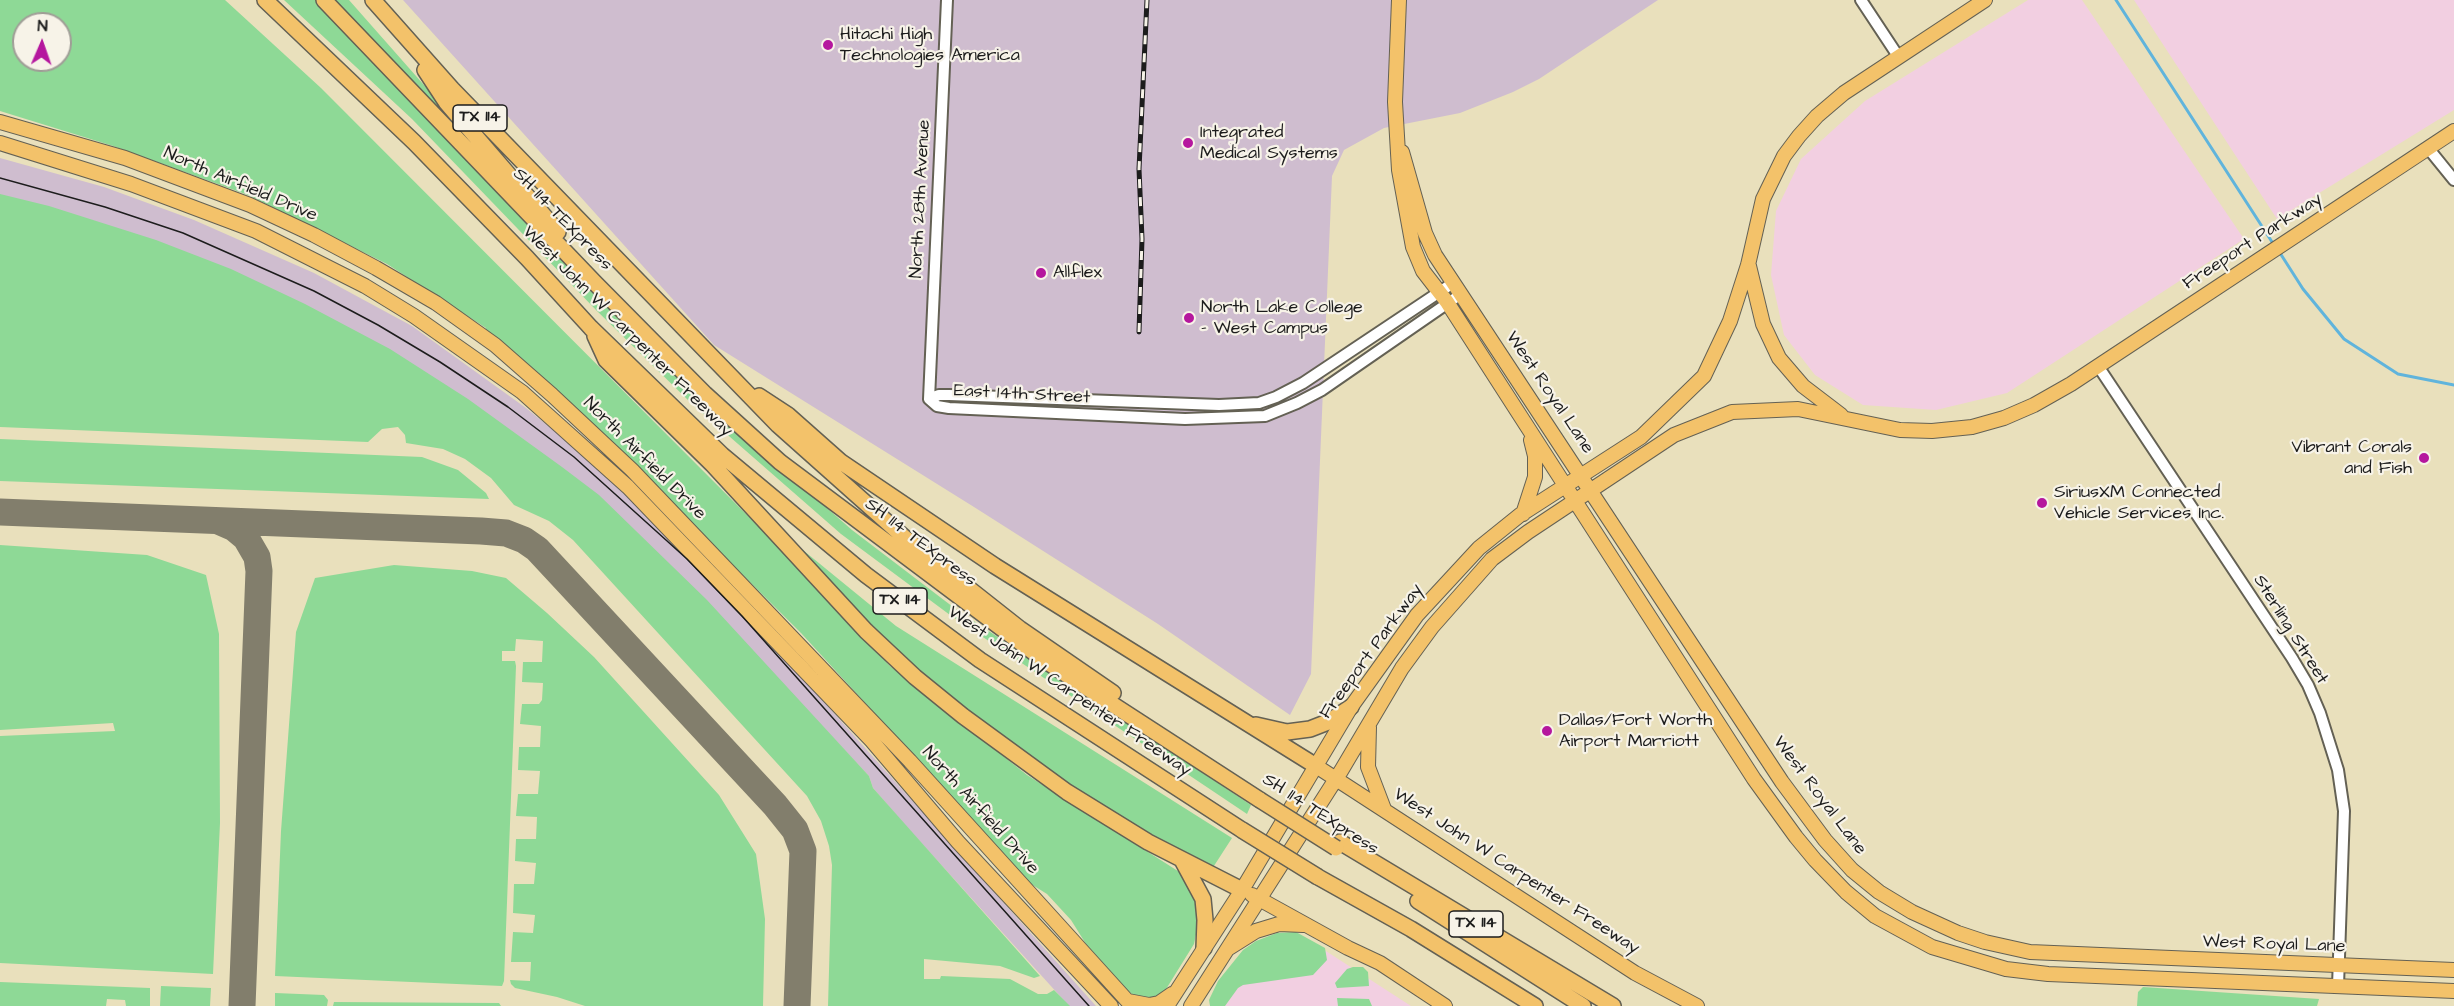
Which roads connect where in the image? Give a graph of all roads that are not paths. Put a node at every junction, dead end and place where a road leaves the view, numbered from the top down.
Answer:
1 (265, 0) edge
2 (324, 0) edge
3 (373, 0) edge
4 (947, 0) edge
5 (1399, 0) edge
6 (1861, 0) edge
7 (1985, 0) edge
8 (392, 21) junction
9 (1898, 56) junction
10 (0, 122) edge
11 (2454, 131) edge
12 (1399, 142) junction
13 (0, 143) edge
14 (2428, 148) junction
15 (2454, 180) edge
16 (188, 182) junction
17 (179, 202) junction
18 (1748, 265) junction
19 (595, 283) junction
20 (1457, 288) junction
21 (1444, 297) junction
22 (591, 328) junction
23 (2098, 366) junction
24 (731, 377) junction
25 (929, 399) junction
26 (1845, 418) junction
27 (1530, 432) junction
28 (1582, 475) junction
29 (1565, 486) junction
30 (1591, 489) junction
31 (1575, 499) junction
32 (1523, 514) junction
33 (1410, 625) junction
34 (1425, 636) junction
35 (1351, 707) junction
36 (1243, 722) junction
37 (1369, 726) junction
38 (1757, 743) junction
39 (1738, 754) junction
40 (1316, 766) junction
41 (1336, 778) junction
42 (1263, 797) junction
43 (1384, 809) junction
44 (1338, 845) junction
45 (1182, 860) junction
46 (1242, 890) junction
47 (1258, 898) junction
48 (1912, 912) junction
49 (1304, 925) junction
50 (1901, 931) junction
51 (1204, 948) junction
52 (1225, 951) junction
53 (2134, 957) junction
54 (2339, 966) junction
55 (2454, 970) edge
56 (2133, 978) junction
57 (2338, 986) junction
58 (1176, 991) junction
59 (2454, 991) edge
60 (1130, 1004) edge
61 (1111, 1006) edge
62 (1167, 1006) edge
63 (1191, 1006) edge
64 (1445, 1006) edge
65 (1535, 1006) edge
66 (1583, 1006) edge
67 (1613, 1006) edge
68 (1697, 1006) edge

1 - 22 highway, West John W Carpenter Freeway / TX 114
2 - 19 highway, SH 114 TEXpress
3 - 8 highway, West John W Carpenter Freeway / TX 114
4 - 25 street, North 28th Avenue
5 - 12 main road
6 - 9 street
7 - 9 main road, Freeport Parkway
8 - 19 highway
8 - 24 highway, West John W Carpenter Freeway / TX 114
9 - 18 main road, Freeport Parkway
10 - 16 main road, North Airfield Drive
11 - 14 main road, Freeport Parkway
12 - 20 main road, West Royal Lane
12 - 21 main road
13 - 17 main road, North Airfield Drive
14 - 15 street
14 - 23 main road, Freeport Parkway
16 - 17 main road
16 - 60 main road, North Airfield Drive
17 - 61 main road, North Airfield Drive
18 - 26 main road
18 - 28 main road, Freeport Parkway
19 - 42 highway, SH 114 TEXpress
20 - 21 street, East 14th Street
20 - 28 main road, West Royal Lane
21 - 25 street, East 14th Street
21 - 25 street, East 14th Street
21 - 27 main road
22 - 45 highway
22 - 65 highway, West John W Carpenter Freeway / TX 114, bridge
23 - 26 main road, Freeport Parkway
23 - 54 street, Sterling Street
24 - 36 highway
24 - 42 highway, West John W Carpenter Freeway / TX 114
26 - 30 main road, Freeport Parkway
27 - 29 main road
27 - 32 main road
28 - 29 main road, Freeport Parkway
28 - 30 main road, West Royal Lane
29 - 31 main road
29 - 32 main road, Freeport Parkway
30 - 31 main road, Freeport Parkway
30 - 38 main road, West Royal Lane
31 - 34 main road, Freeport Parkway
31 - 39 main road
32 - 33 main road, Freeport Parkway
33 - 34 main road
33 - 35 main road, Freeport Parkway
34 - 37 main road, Freeport Parkway
35 - 36 highway
35 - 40 main road, Freeport Parkway
36 - 40 highway
37 - 41 main road, Freeport Parkway
37 - 43 main road
38 - 39 main road
38 - 48 main road, West Royal Lane
39 - 50 main road
40 - 41 main road, West John W Carpenter Freeway
40 - 46 main road, Freeport Parkway
41 - 43 main road, West John W Carpenter Freeway
41 - 47 main road, Freeport Parkway
42 - 44 highway, West John W Carpenter Freeway / TX 114
43 - 68 main road, West John W Carpenter Freeway
44 - 66 highway, SH 114 TEXpress
44 - 67 highway, West John W Carpenter Freeway / TX 114
45 - 46 highway
45 - 51 highway
46 - 47 main road
46 - 51 main road, Freeport Parkway
47 - 49 main road
47 - 52 main road, Freeport Parkway
48 - 50 main road
48 - 53 main road, West Royal Lane
49 - 52 main road
49 - 64 main road
50 - 56 main road
51 - 58 main road, Freeport Parkway
52 - 63 main road, Freeport Parkway
53 - 54 main road, West Royal Lane
53 - 56 main road
54 - 55 main road, West Royal Lane
54 - 57 street, Sterling Street
56 - 57 main road
57 - 59 main road
58 - 60 main road
58 - 62 main road, Freeport Parkway

